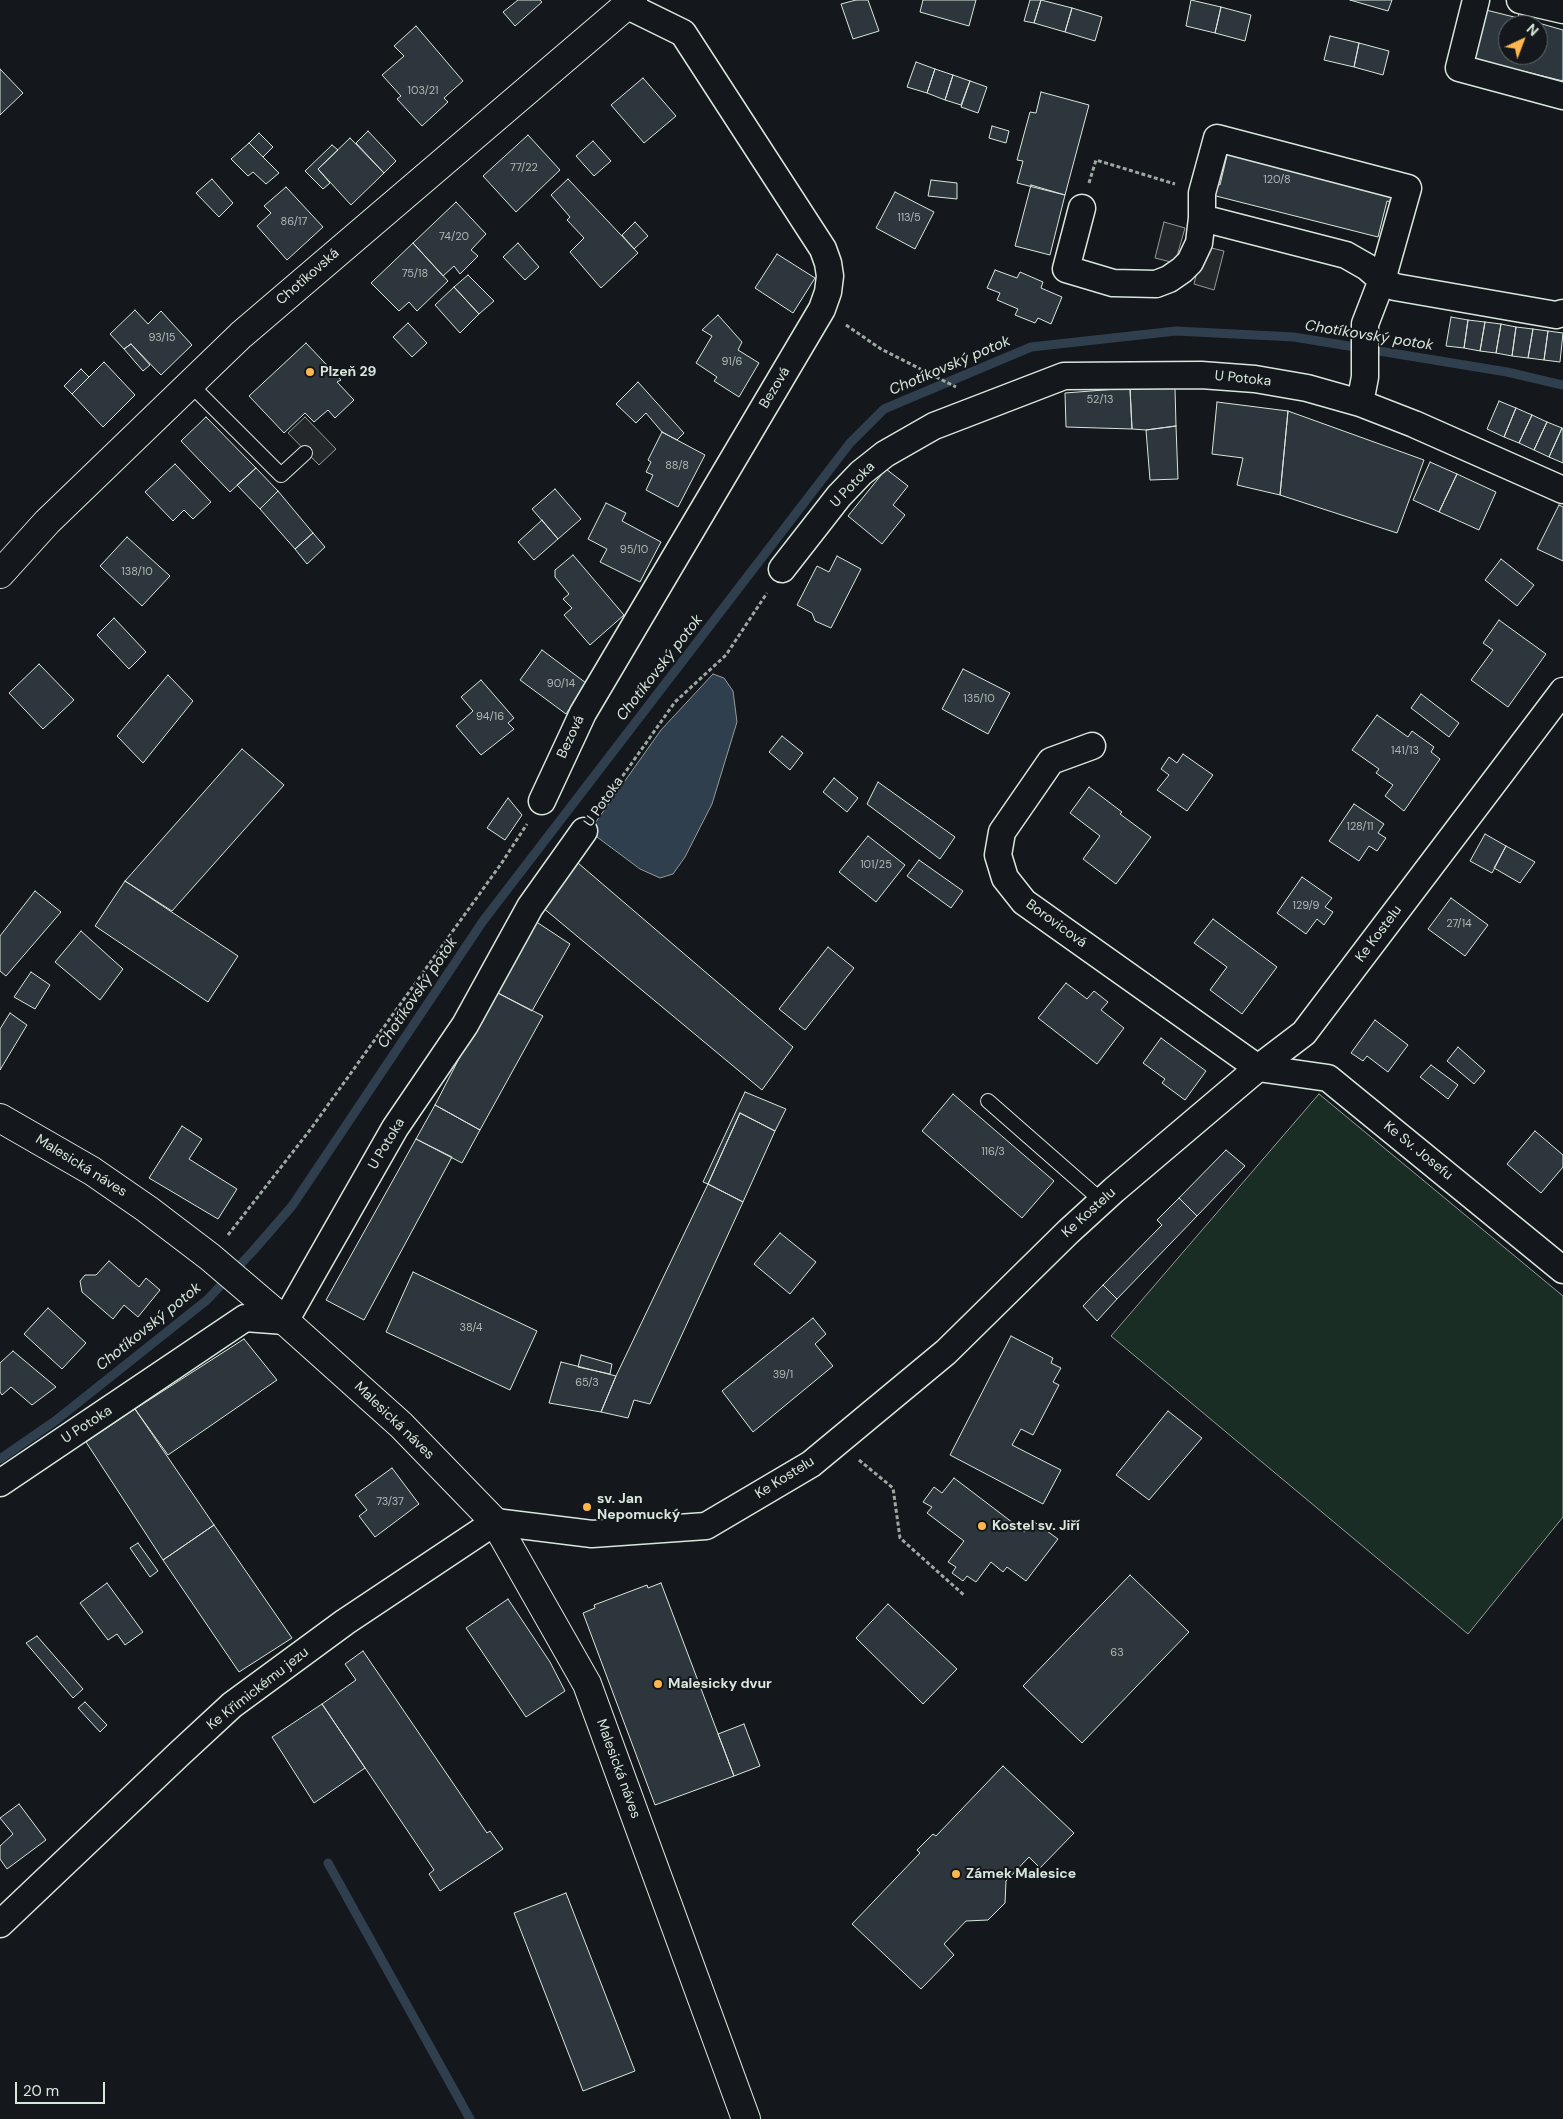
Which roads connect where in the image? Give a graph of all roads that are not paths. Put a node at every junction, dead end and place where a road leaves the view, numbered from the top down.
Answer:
1 (1476, 0) edge
2 (1520, 0) edge
3 (627, 2) edge
4 (1563, 10) edge
5 (1563, 96) edge
6 (1082, 208) road end
7 (1202, 218) junction
8 (1382, 280) junction
9 (1563, 313) edge
10 (190, 384) junction
11 (1360, 403) junction
12 (305, 453) dead end
13 (1563, 490) edge
14 (782, 569) road end
15 (0, 574) edge
16 (1563, 691) edge
17 (1092, 746) dead end
18 (542, 800) road end
19 (584, 831) road end
20 (1258, 1068) junction
21 (988, 1101) dead end
22 (0, 1118) edge
23 (1102, 1201) junction
24 (1558, 1257) edge
25 (285, 1321) junction
26 (0, 1483) edge
27 (495, 1522) junction
28 (0, 1924) edge
29 (746, 2119) edge

1 - 5 street
2 - 4 street
3 - 10 street, Chotíkovská
3 - 18 street, Bezová
6 - 7 street
7 - 8 street
7 - 8 street
8 - 9 street
8 - 11 street
10 - 12 lane
10 - 15 street, Chotíkovská
11 - 13 street, U Potoka
11 - 14 street, U Potoka
16 - 20 street, Ke Kostelu
17 - 20 street, Borovicová
19 - 25 street, U Potoka
20 - 23 street, Ke Kostelu
20 - 24 street, Ke Sv. Josefu
21 - 23 lane
22 - 25 street, Malesická náves
23 - 27 street, Ke Kostelu
25 - 26 street, U Potoka
25 - 27 street, Malesická náves
27 - 28 street, Ke Křimickému jezu
27 - 29 street, Malesická náves

